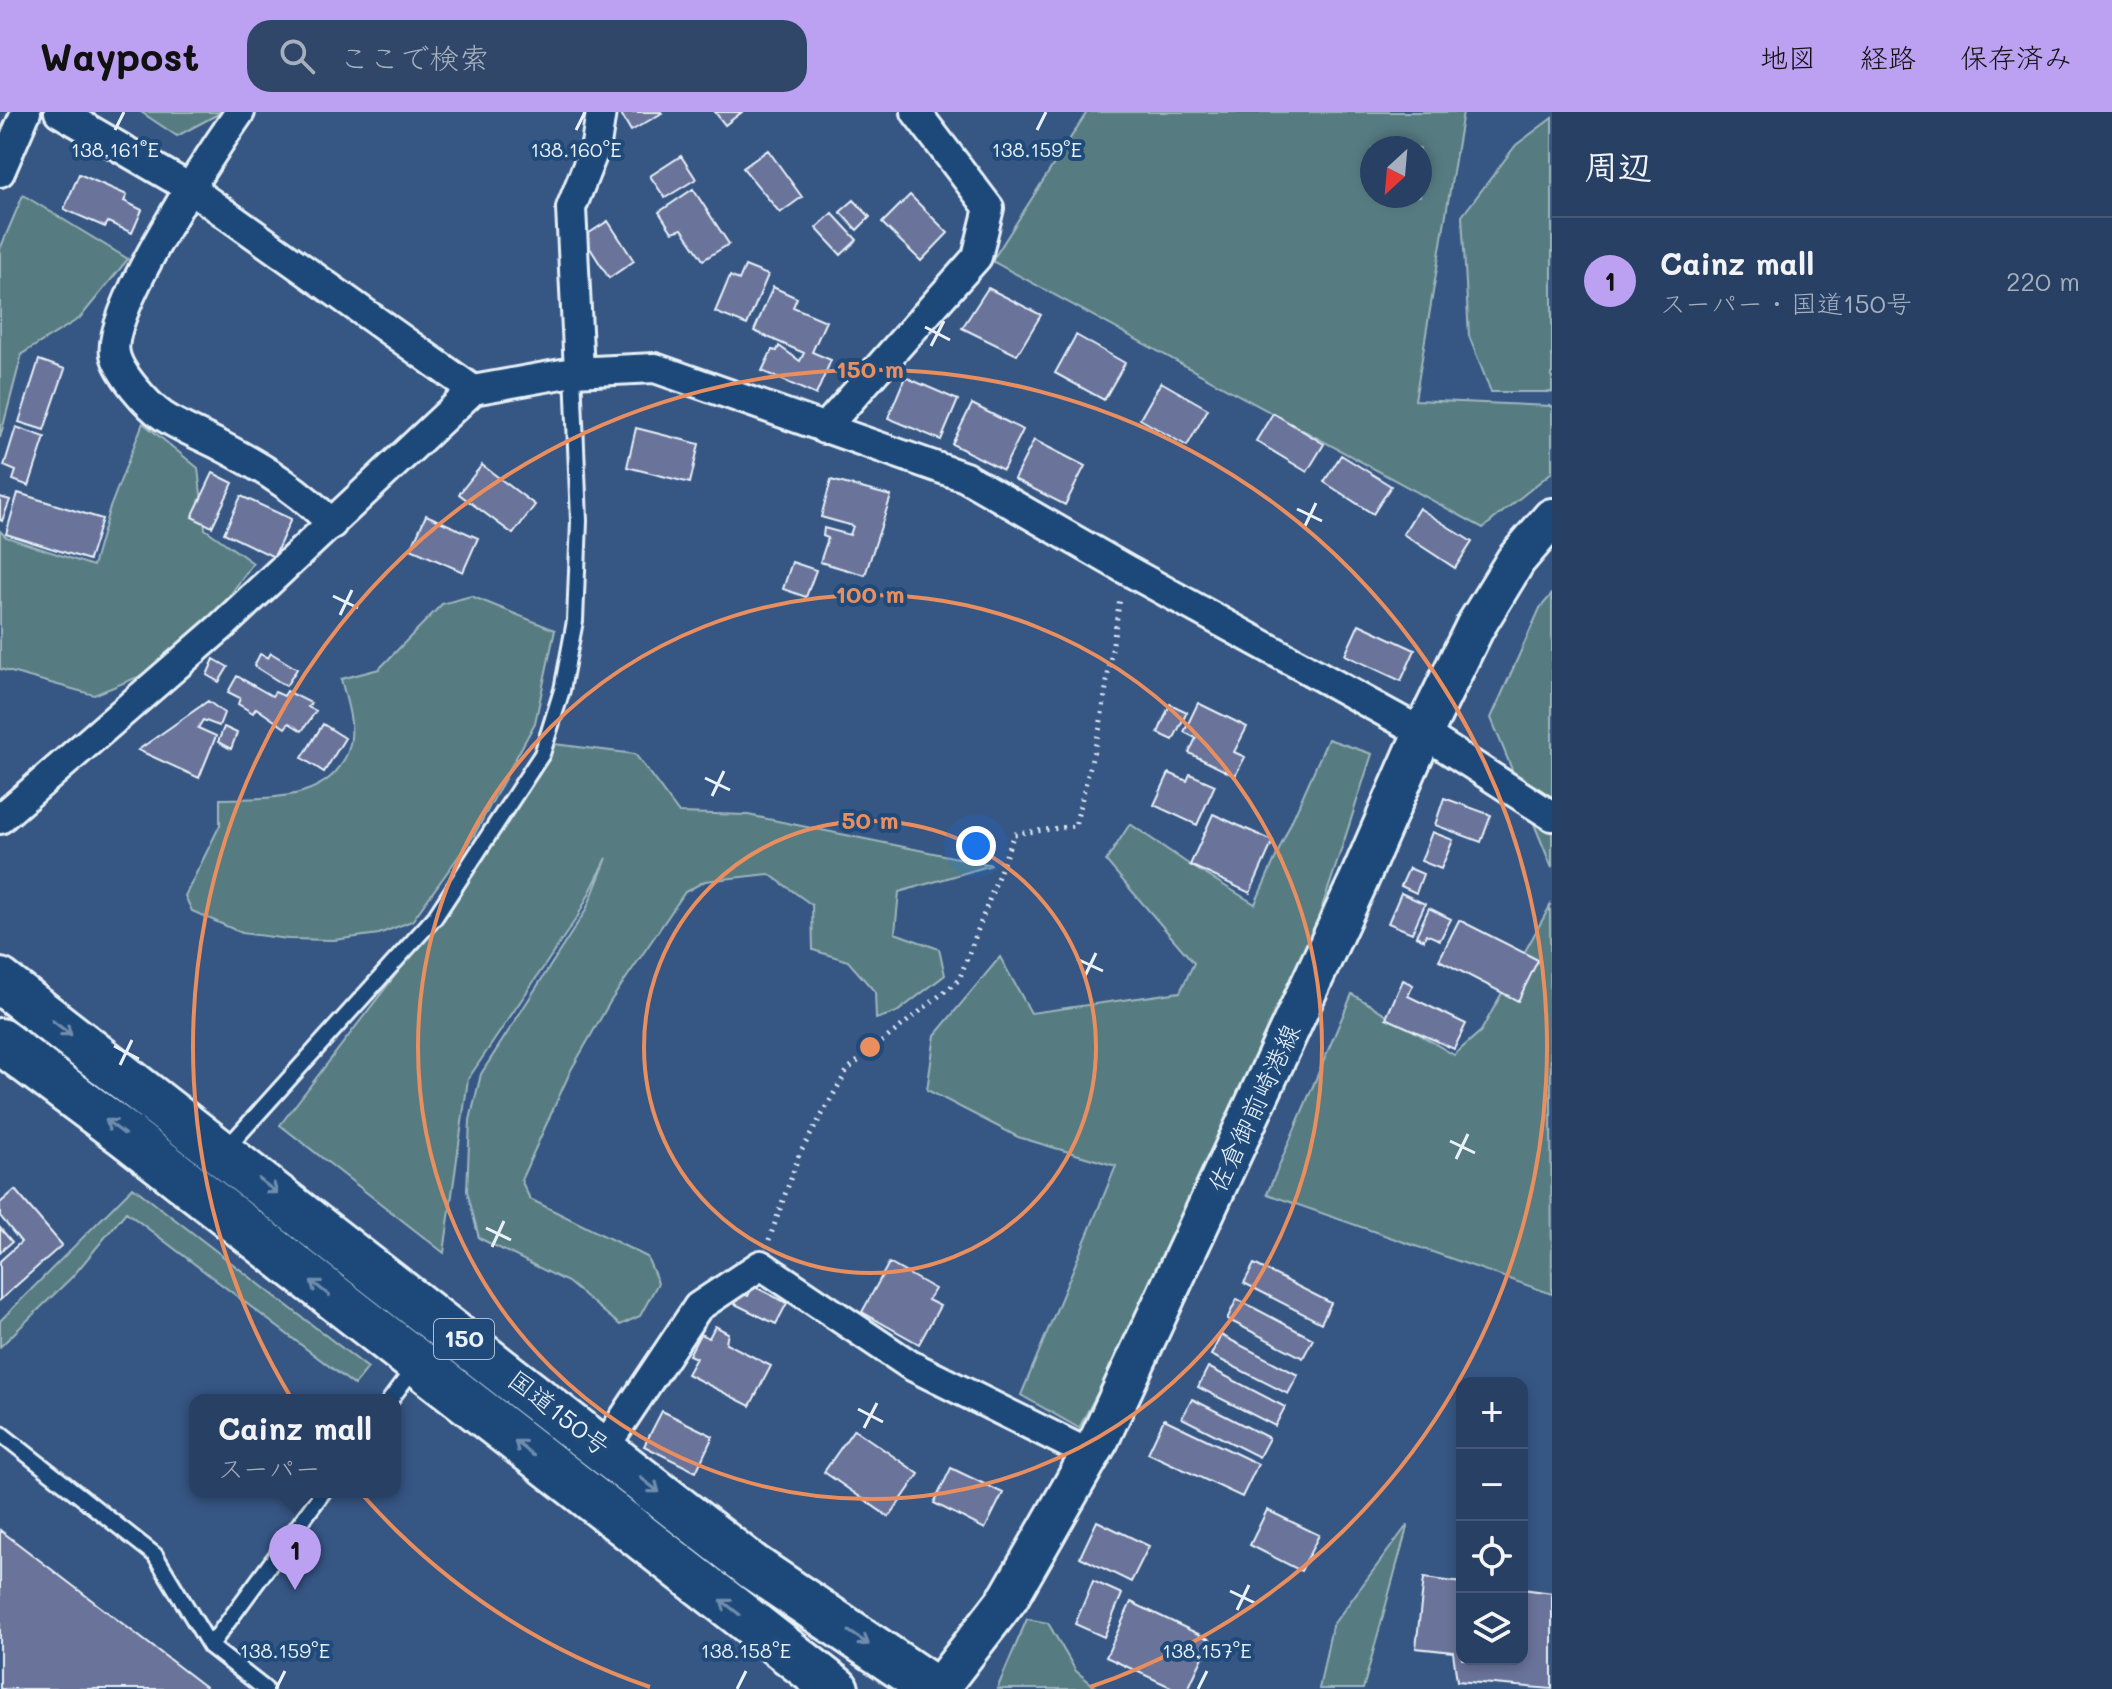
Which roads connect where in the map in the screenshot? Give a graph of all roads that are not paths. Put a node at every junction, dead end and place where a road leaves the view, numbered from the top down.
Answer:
1 (26, 112) edge
2 (59, 112) edge
3 (240, 112) edge
4 (601, 112) edge
5 (916, 112) edge
6 (0, 172) edge
7 (188, 187) junction
8 (576, 372) junction
9 (473, 390) junction
10 (824, 429) junction
11 (1552, 518) edge
12 (332, 524) junction
13 (1423, 733) junction
14 (1552, 816) edge
15 (0, 819) edge
16 (0, 981) edge
17 (0, 1041) edge
18 (224, 1151) junction
19 (416, 1364) junction
20 (394, 1394) edge
21 (0, 1433) edge
22 (604, 1448) junction
23 (1091, 1455) junction
24 (319, 1498) edge
25 (210, 1646) junction
26 (265, 1689) edge
27 (836, 1689) edge
28 (936, 1689) edge

1 - 6 street
2 - 7 street
3 - 7 street
4 - 8 street
5 - 10 street
7 - 9 street
7 - 12 street
8 - 9 street
8 - 10 street
8 - 18 lane
9 - 12 street
10 - 13 street
11 - 13 main road, 佐倉御前崎港線
12 - 15 street
13 - 14 street
13 - 23 main road, 佐倉御前崎港線
16 -> 18 highway, 国道150号 / 150
19 -> 17 highway, 国道150号 / 150
18 -> 22 highway, 国道150号 / 150
19 - 20 lane
27 -> 19 highway, 国道150号 / 150
21 - 25 lane
22 - 23 street
22 -> 28 highway, 国道150号 / 150
23 - 28 main road, 佐倉御前崎港線
24 - 25 lane
25 - 26 lane

